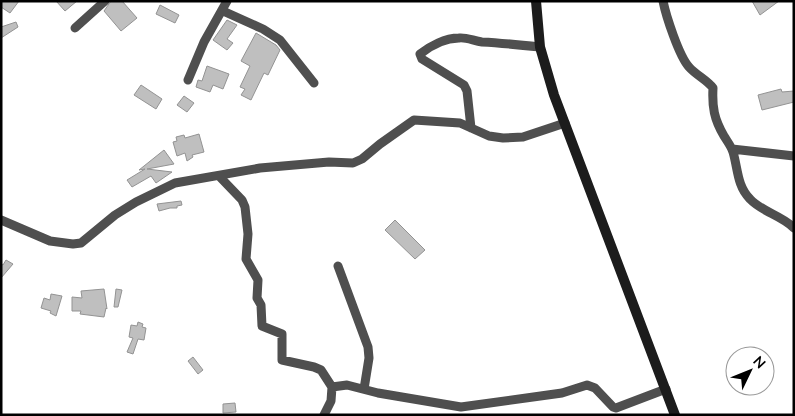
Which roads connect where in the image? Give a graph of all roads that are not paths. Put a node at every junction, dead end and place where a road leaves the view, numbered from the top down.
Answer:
1 (105, 1) edge
2 (227, 1) edge
3 (536, 1) edge
4 (663, 1) edge
5 (223, 11) junction
6 (75, 28) dead end
7 (540, 47) junction
8 (188, 80) dead end
9 (314, 83) dead end
10 (565, 123) junction
11 (471, 128) junction
12 (732, 149) junction
13 (794, 156) edge
14 (219, 176) junction
15 (1, 220) edge
16 (794, 228) edge
17 (338, 266) dead end
18 (332, 387) junction
19 (364, 389) junction
20 (666, 390) junction
21 (461, 407) junction
22 (324, 415) edge
23 (452, 415) edge
24 (675, 415) edge

1 - 6 street
2 - 5 street
3 - 7 street
4 - 12 street
5 - 8 street
5 - 9 street
7 - 10 street
7 - 11 street
10 - 11 street
10 - 20 street
11 - 14 street
12 - 13 street
12 - 16 street
14 - 15 street
14 - 18 street
17 - 19 street
18 - 19 street
18 - 22 street
19 - 21 street
20 - 21 street
20 - 24 street
21 - 23 street

